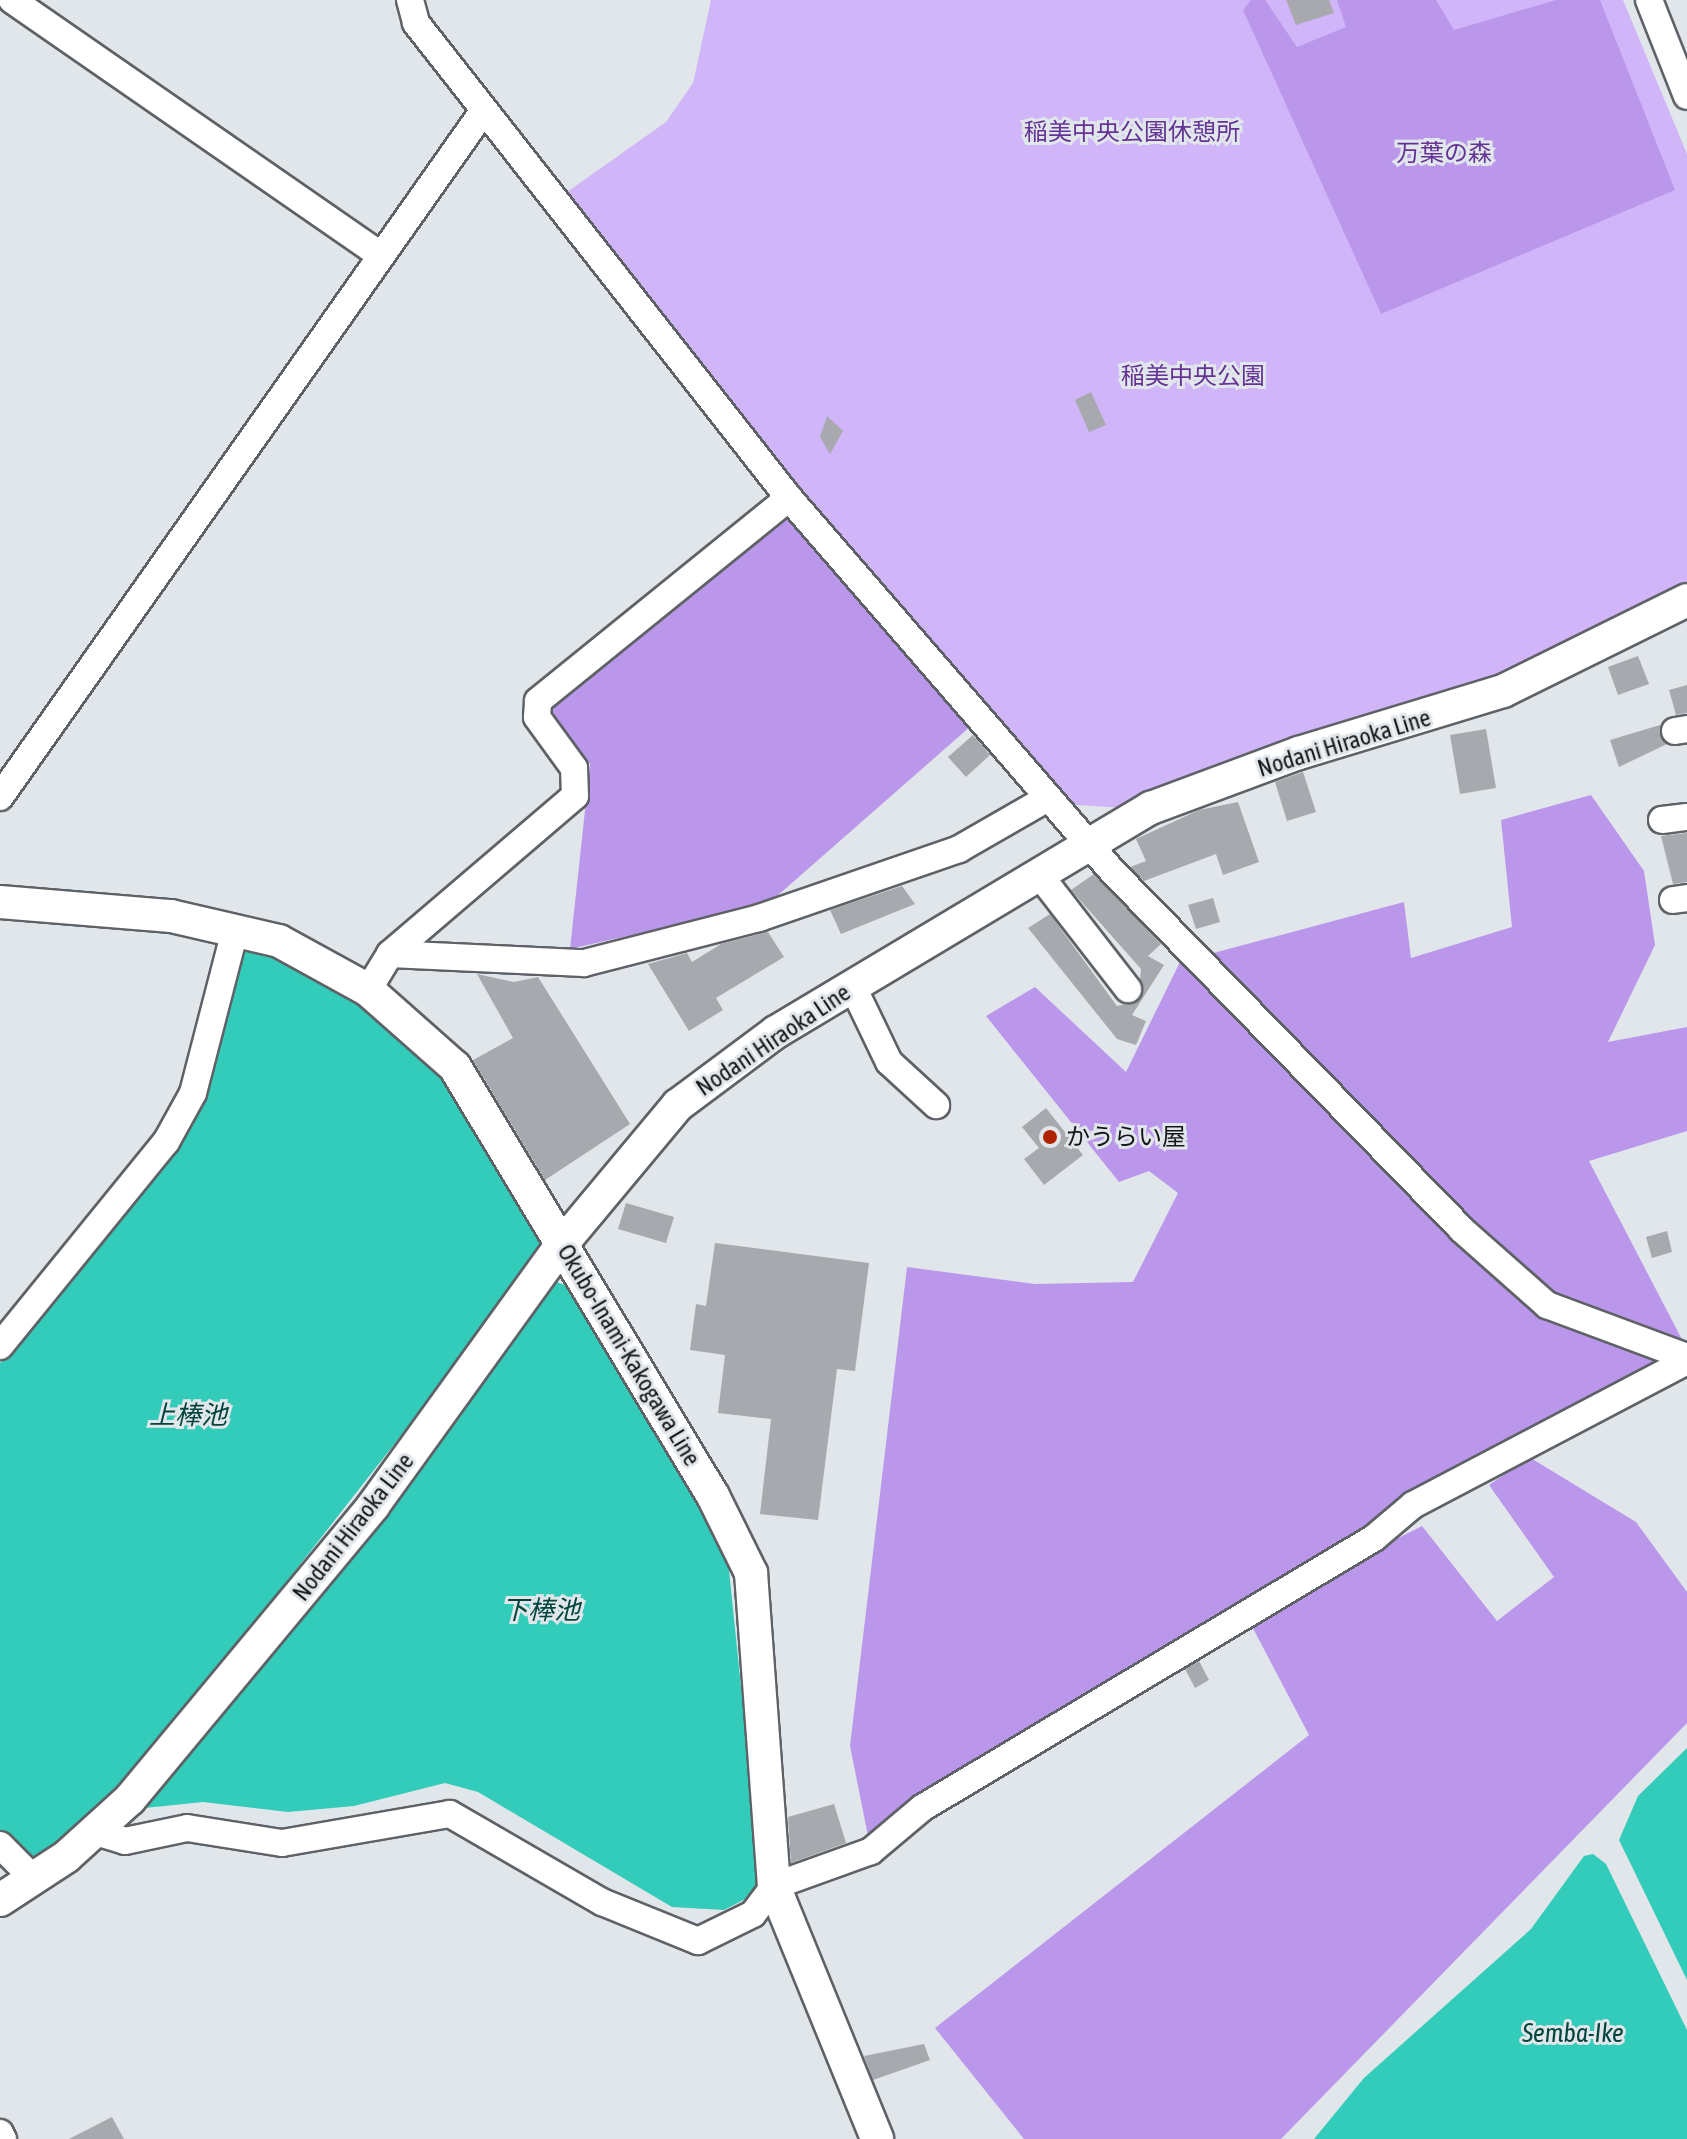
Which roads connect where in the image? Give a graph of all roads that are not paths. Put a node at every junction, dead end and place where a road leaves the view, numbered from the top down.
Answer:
1 (3, 0) edge
2 (12, 0) edge
3 (410, 0) edge
4 (1649, 0) edge
5 (0, 6) edge
6 (1687, 96) edge
7 (484, 110) junction
8 (377, 253) junction
9 (789, 498) junction
10 (1687, 600) edge
11 (0, 797) edge
12 (1046, 799) junction
13 (1090, 841) junction
14 (1038, 873) junction
15 (0, 902) edge
16 (235, 931) junction
17 (390, 954) junction
18 (852, 985) junction
19 (1128, 989) dead end
20 (368, 990) junction
21 (936, 1105) dead end
22 (562, 1244) junction
23 (0, 1346) edge
24 (1687, 1359) edge
25 (96, 1832) junction
26 (0, 1845) edge
27 (35, 1880) junction
28 (774, 1886) junction
29 (0, 1900) edge
30 (0, 2133) edge
31 (3, 2139) edge
32 (877, 2139) edge

1 - 5 street
2 - 8 street
3 - 7 street
4 - 6 street
7 - 8 street
7 - 9 street
8 - 11 street
9 - 12 street
9 - 17 street
10 - 13 main road, Nodani Hiraoka Line
12 - 13 street
12 - 17 street
13 - 14 main road, Nodani Hiraoka Line
13 - 24 street
14 - 18 main road, Nodani Hiraoka Line
14 - 19 street
15 - 16 main road, Okubo-Inami-Kakogawa Line
16 - 20 main road, Okubo-Inami-Kakogawa Line
16 - 23 street
17 - 20 street
18 - 21 street
18 - 22 main road, Nodani Hiraoka Line
20 - 22 main road, Okubo-Inami-Kakogawa Line
22 - 25 main road, Nodani Hiraoka Line
22 - 28 main road, Okubo-Inami-Kakogawa Line
24 - 28 street
25 - 27 main road, Nodani Hiraoka Line
25 - 28 street
26 - 27 street
27 - 29 main road, Nodani Hiraoka Line
28 - 32 main road, Okubo-Inami-Kakogawa Line
30 - 31 street

